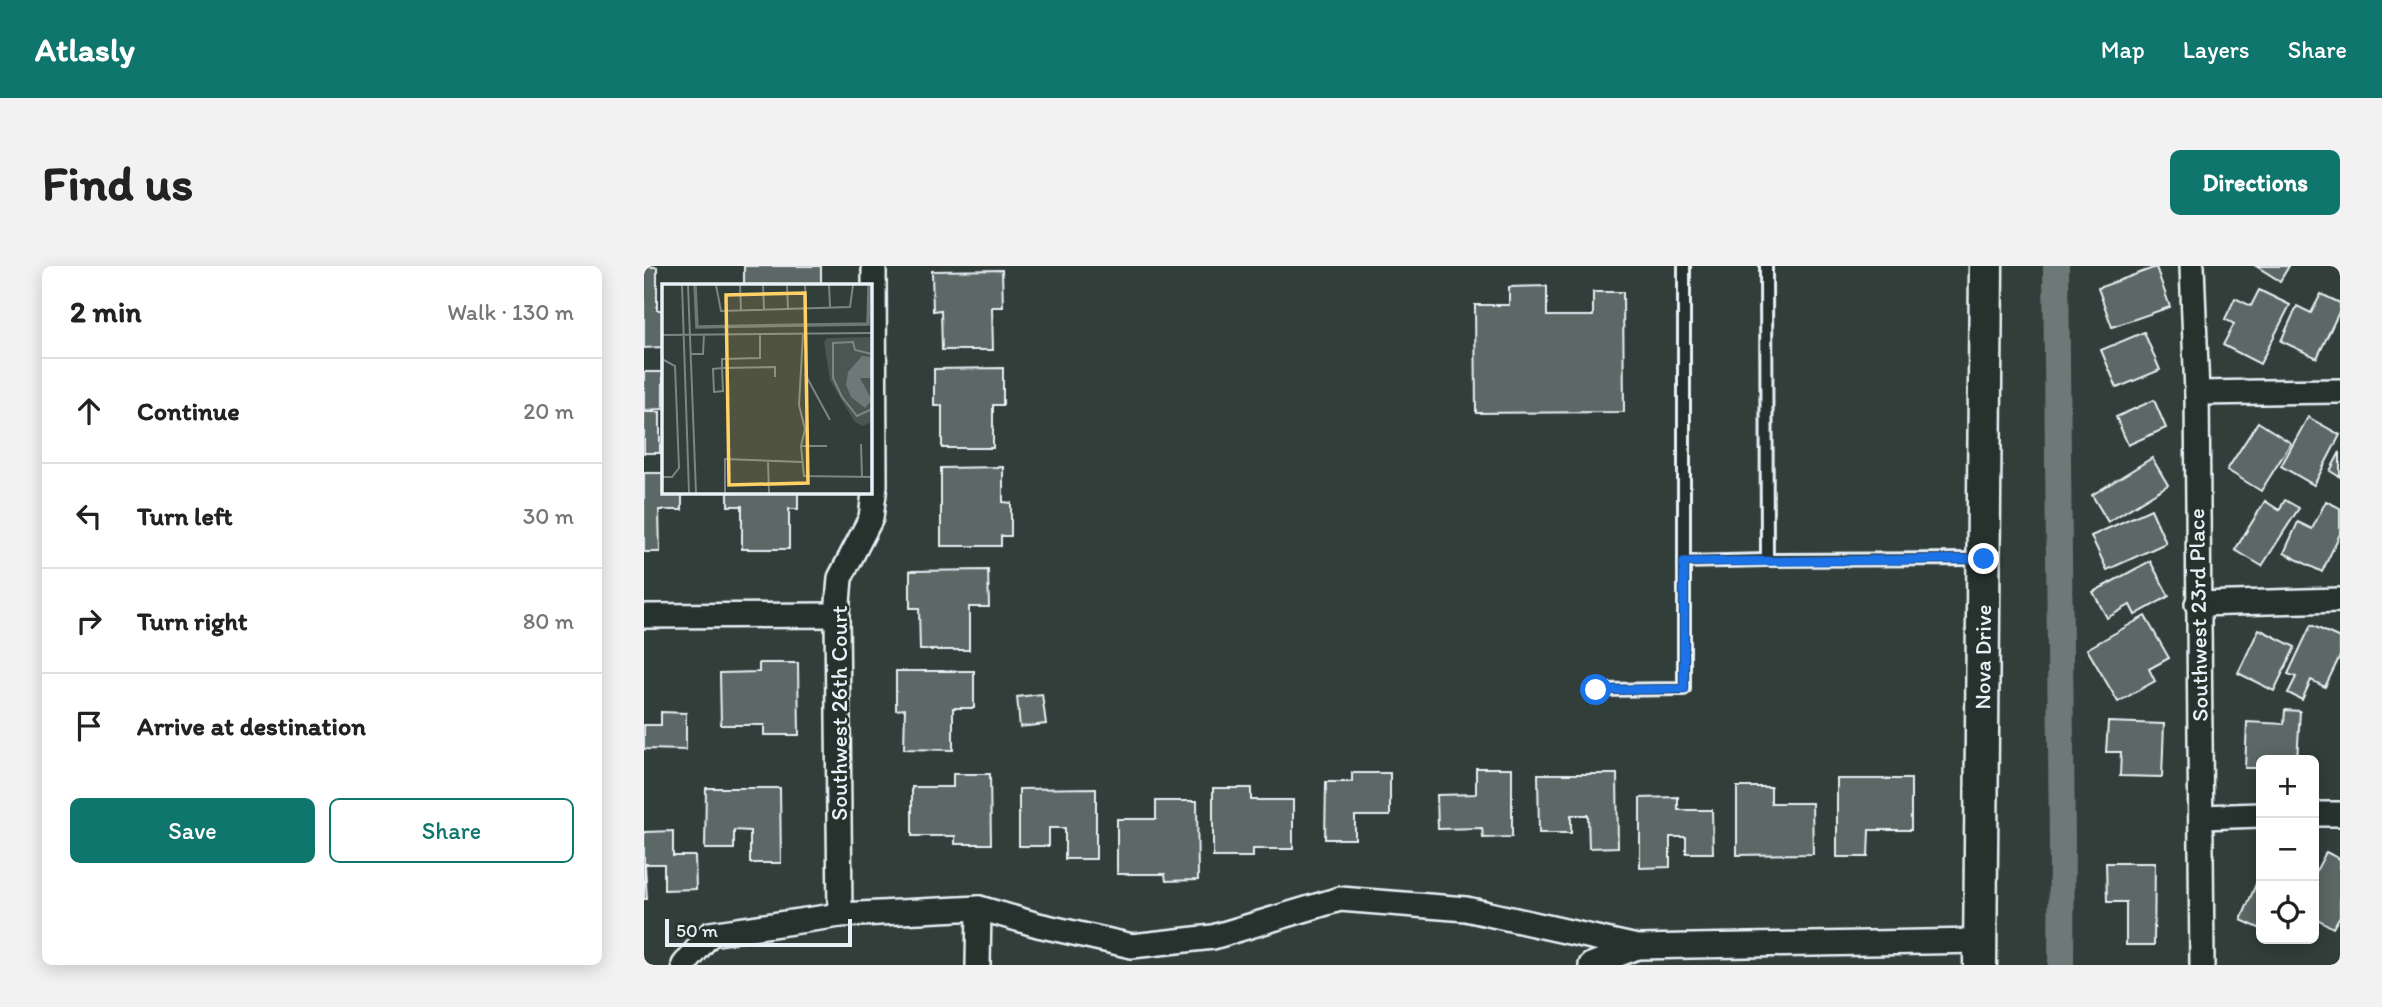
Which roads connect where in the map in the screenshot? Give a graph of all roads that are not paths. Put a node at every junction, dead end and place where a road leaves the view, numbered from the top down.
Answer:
1 (874, 266) edge
2 (1684, 266) edge
3 (1766, 266) edge
4 (1986, 266) edge
5 (2192, 266) edge
6 (2340, 391) edge
7 (2197, 393) junction
8 (1984, 559) junction
9 (1767, 560) junction
10 (1684, 562) junction
11 (2340, 600) edge
12 (2197, 604) junction
13 (837, 615) junction
14 (644, 616) edge
15 (1596, 690) dead end
16 (2319, 814) edge
17 (2340, 814) edge
18 (2256, 815) edge
19 (2201, 817) junction
20 (979, 908) junction
21 (840, 915) junction
22 (1637, 947) junction
23 (1980, 953) edge
24 (684, 965) edge
25 (978, 965) edge
26 (1591, 965) edge
27 (2202, 965) edge

1 - 13 street, Southwest 26th Court
2 - 10 lane
3 - 9 lane
4 - 8 street, Nova Drive
5 - 7 street, Southwest 23rd Place
6 - 7 street
7 - 12 street, Southwest 23rd Place
8 - 9 lane
8 - 23 street, Nova Drive
9 - 10 lane
10 - 15 lane
11 - 12 street
12 - 19 street, Southwest 23rd Place
13 - 14 street
13 - 21 street, Southwest 26th Court
16 - 17 street
18 - 19 street
19 - 27 street, Southwest 23rd Place
20 - 21 street
20 - 22 street
20 - 25 street
21 - 24 street
22 - 23 street
22 - 26 street

